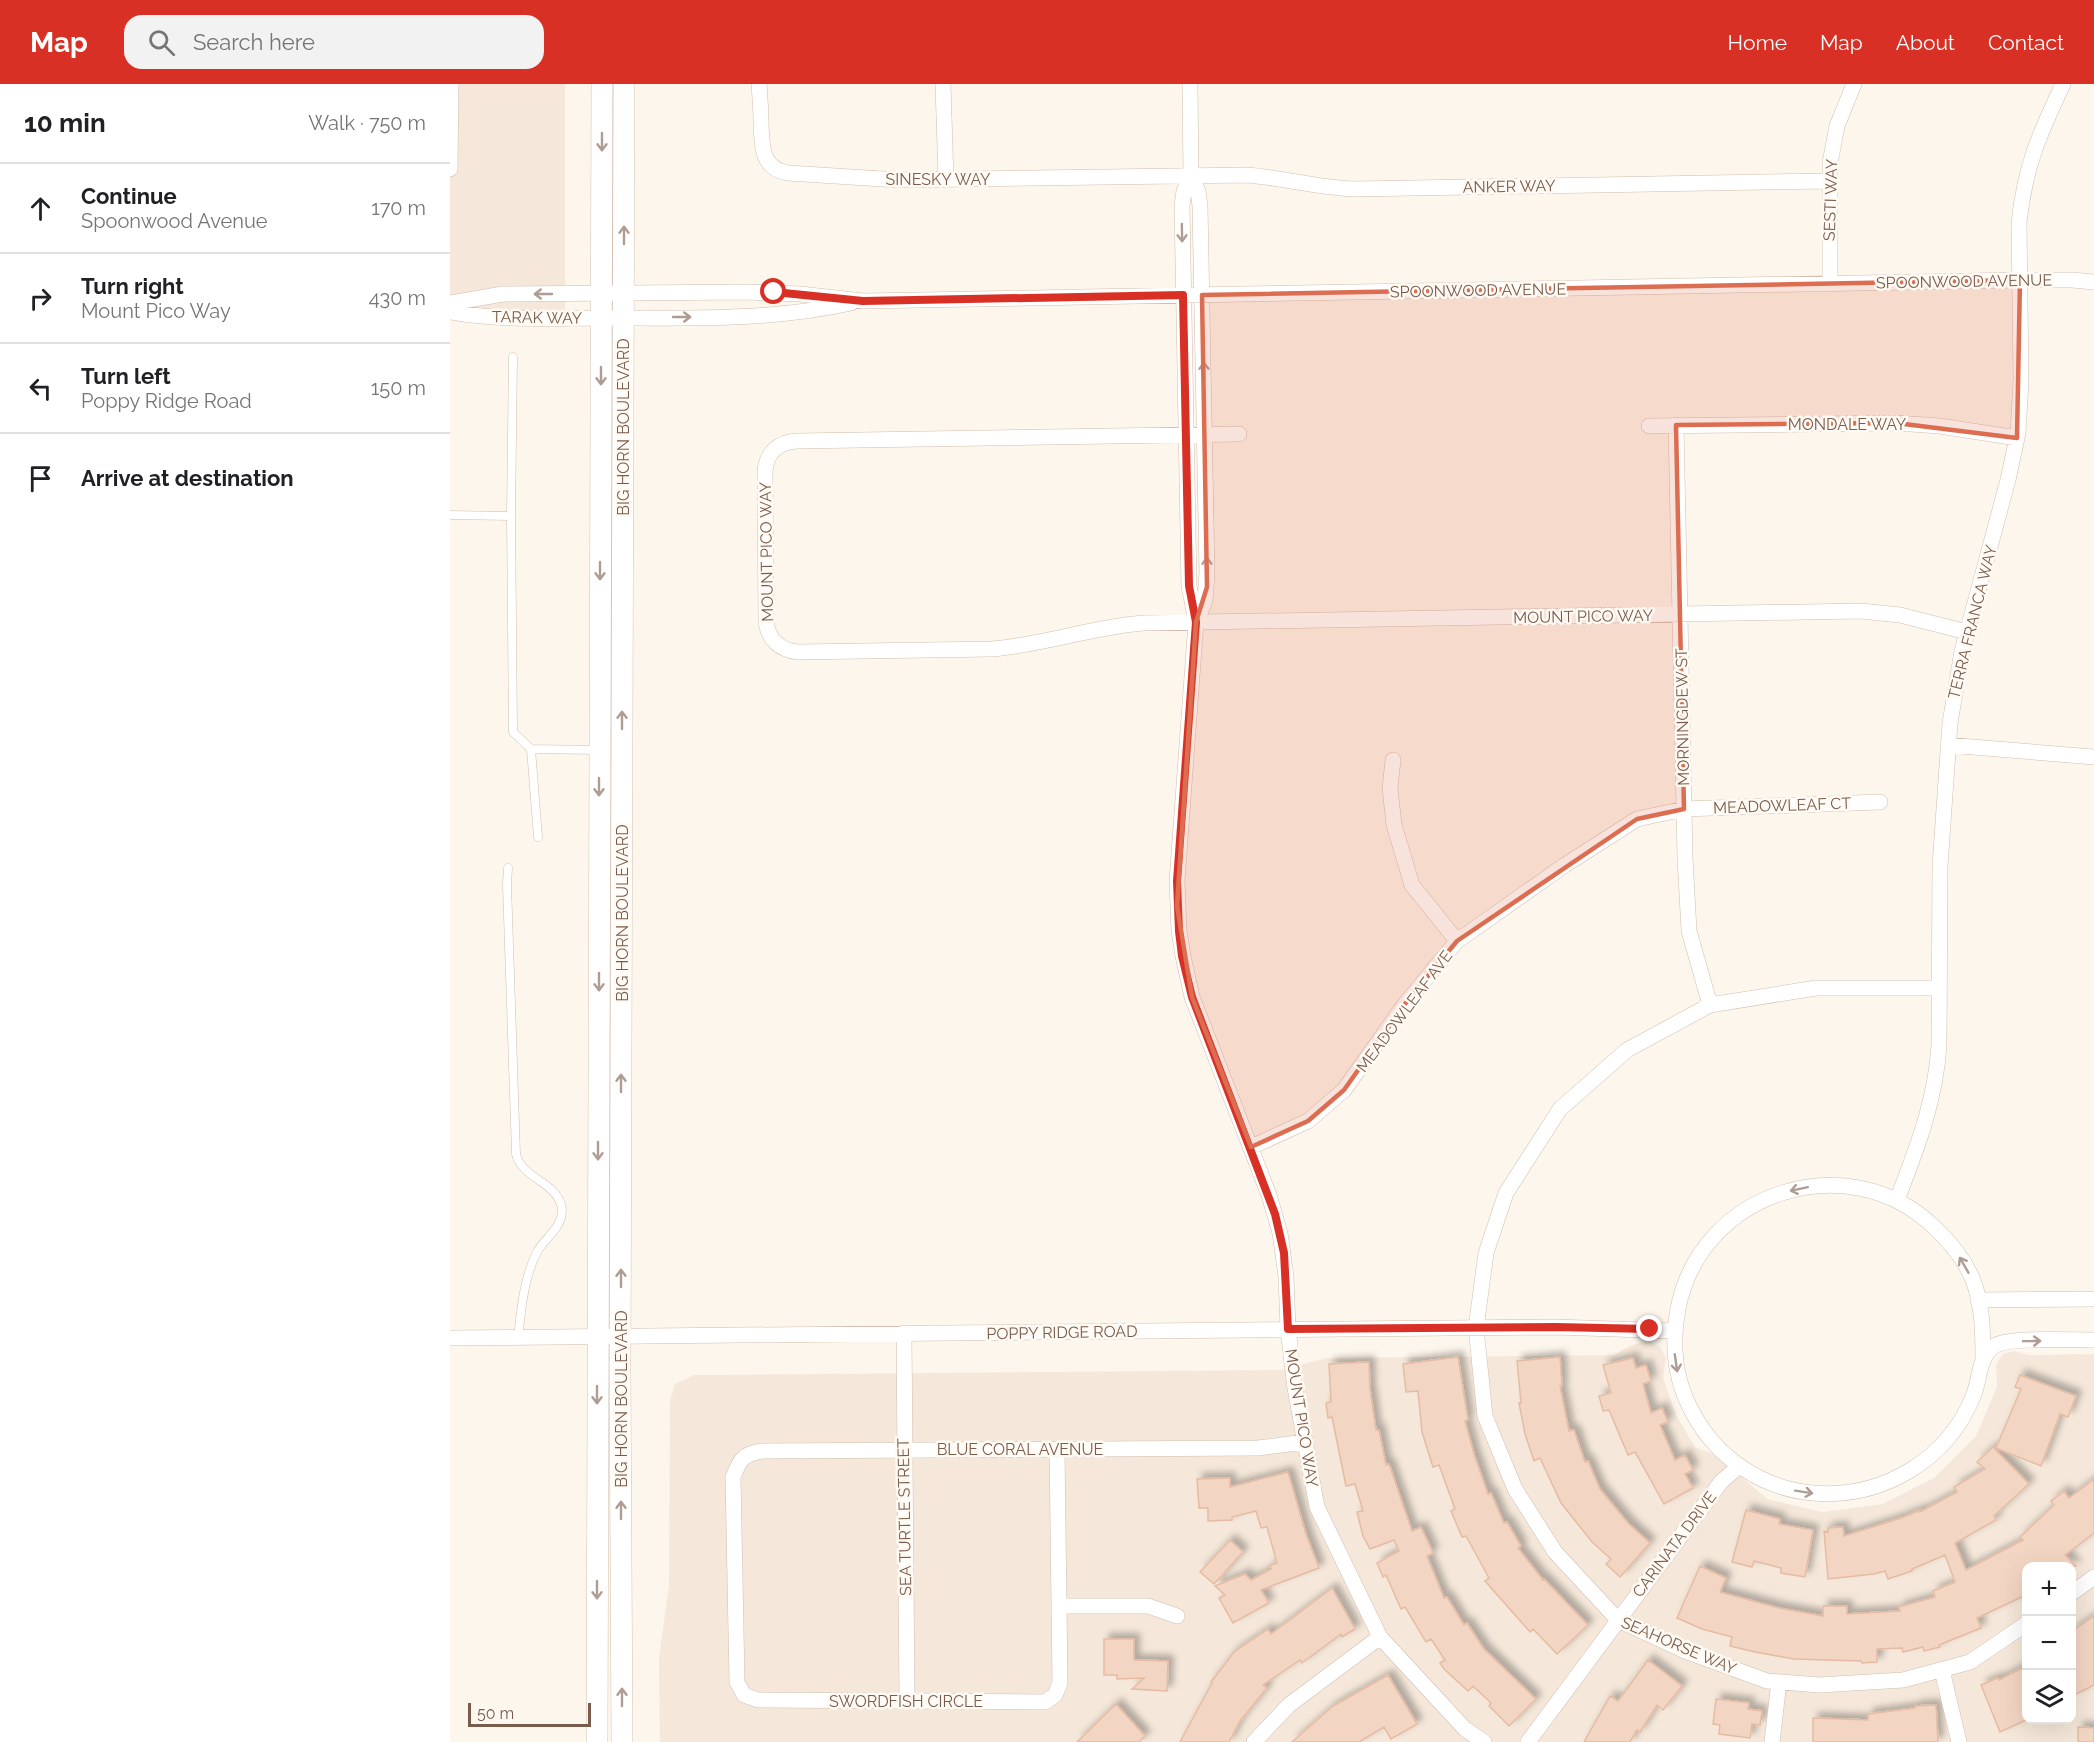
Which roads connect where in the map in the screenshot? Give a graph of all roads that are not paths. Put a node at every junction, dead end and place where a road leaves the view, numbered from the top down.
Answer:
1 (451, 84) edge
2 (602, 84) edge
3 (624, 84) edge
4 (759, 84) edge
5 (943, 84) edge
6 (1190, 84) edge
7 (1854, 84) edge
8 (2063, 84) edge
9 (450, 169) edge
10 (1191, 176) junction
11 (946, 180) junction
12 (1828, 181) junction
13 (2020, 280) junction
14 (2094, 282) edge
15 (1830, 284) junction
16 (624, 293) junction
17 (601, 294) junction
18 (1183, 295) junction
19 (1202, 295) junction
20 (863, 301) junction
21 (450, 303) edge
22 (450, 312) edge
23 (601, 318) junction
24 (624, 318) junction
25 (513, 357) dead end
26 (1676, 425) junction
27 (1649, 426) dead end
28 (1205, 434) junction
29 (1239, 434) dead end
30 (1186, 435) junction
31 (2017, 438) junction
32 (450, 515) edge
33 (511, 516) junction
34 (1680, 615) junction
35 (1196, 622) junction
36 (1967, 632) junction
37 (1948, 745) junction
38 (531, 749) junction
39 (600, 750) junction
40 (2094, 757) edge
41 (1393, 760) dead end
42 (1881, 802) dead end
43 (1684, 809) junction
44 (538, 837) dead end
45 (508, 868) dead end
46 (1457, 941) junction
47 (1939, 987) junction
48 (1710, 1005) junction
49 (1251, 1147) junction
50 (1897, 1200) junction
51 (2094, 1299) edge
52 (1978, 1300) junction
53 (1476, 1328) junction
54 (1288, 1329) junction
55 (1674, 1331) junction
56 (904, 1333) junction
57 (597, 1337) junction
58 (620, 1337) junction
59 (450, 1338) edge
60 (518, 1338) junction
61 (2094, 1340) edge
62 (1983, 1362) junction
63 (1305, 1442) junction
64 (1058, 1449) junction
65 (904, 1450) junction
66 (739, 1462) joint
67 (1739, 1466) junction
68 (2094, 1577) edge
69 (2076, 1590) edge
70 (1059, 1606) junction
71 (1177, 1616) dead end
72 (1618, 1620) junction
73 (2022, 1627) edge
74 (1380, 1637) junction
75 (1942, 1670) junction
76 (1779, 1682) junction
77 (907, 1701) junction
78 (597, 1742) edge
79 (622, 1742) edge
80 (1254, 1742) edge
81 (1484, 1742) edge
82 (1528, 1742) edge
83 (1772, 1742) edge
84 (1959, 1742) edge

1 - 9 street
2 -> 17 main road, BIG HORN BOULEVARD
16 -> 3 main road, BIG HORN BOULEVARD
4 - 11 street, SINESKY WAY
5 - 11 street
6 - 10 street
7 - 12 street, SESTI WAY
8 - 13 street, TERRA FRANCA WAY
10 - 11 street, SINESKY WAY
10 - 12 street, ANKER WAY
10 -> 18 street, MOUNT PICO WAY
10 - 19 street, MOUNT PICO WAY
12 - 15 street, SESTI WAY
13 - 14 street, SPOONWOOD AVENUE
13 - 15 street, SPOONWOOD AVENUE
13 - 31 street, TERRA FRANCA WAY
15 - 19 street, SPOONWOOD AVENUE
16 - 17 street, SPOONWOOD AVENUE
16 - 20 street, SPOONWOOD AVENUE
16 - 24 main road, BIG HORN BOULEVARD
17 -> 21 street, TARAK WAY
17 - 23 main road, BIG HORN BOULEVARD
18 - 19 street, SPOONWOOD AVENUE
18 - 20 street, SPOONWOOD AVENUE
18 - 30 street, MOUNT PICO WAY
28 -> 19 street, MOUNT PICO WAY
24 -> 20 street, SPOONWOOD AVENUE
22 - 23 street, TARAK WAY
23 - 24 street, TARAK WAY
23 -> 39 main road, BIG HORN BOULEVARD
58 -> 24 main road, BIG HORN BOULEVARD
25 - 33 lane
26 - 27 street, MONDALE WAY
26 - 31 street, MONDALE WAY
26 - 34 street, MORNINGDEW ST
28 - 29 street, MOUNT PICO WAY
28 - 30 street, MOUNT PICO WAY
35 -> 28 street, MOUNT PICO WAY
30 - 35 street, MOUNT PICO WAY
30 - 35 street, MOUNT PICO WAY
31 - 36 street, TERRA FRANCA WAY
32 - 33 lane
33 - 38 lane
34 - 35 street, MOUNT PICO WAY
34 - 36 street, MOUNT PICO WAY
34 - 43 street, MORNINGDEW ST
35 - 49 street, MOUNT PICO WAY
36 - 37 street, TERRA FRANCA WAY
37 - 40 street
37 - 47 street, TERRA FRANCA WAY
38 - 39 lane
38 - 44 lane
39 -> 57 main road, BIG HORN BOULEVARD
41 - 46 street
42 - 43 street, MEADOWLEAF CT
43 - 46 street, MEADOWLEAF AVE
43 - 48 street, MORNINGDEW ST
45 - 60 lane
46 - 49 street, MEADOWLEAF AVE
47 - 48 street, SEAHORSE WAY
47 - 50 street, TERRA FRANCA WAY
48 - 53 street, SEAHORSE WAY
49 - 54 street, MOUNT PICO WAY
52 -> 50 street
50 -> 55 street
51 - 52 street
52 - 62 street
53 - 54 street, POPPY RIDGE ROAD
53 - 55 street, POPPY RIDGE ROAD
53 - 72 street, SEAHORSE WAY
54 - 56 street, POPPY RIDGE ROAD
54 - 63 street, MOUNT PICO WAY
55 -> 67 street
56 - 58 street, POPPY RIDGE ROAD
56 - 65 street, SEA TURTLE STREET
57 - 58 street, POPPY RIDGE ROAD
57 - 60 street, POPPY RIDGE ROAD
57 -> 78 main road, BIG HORN BOULEVARD
79 -> 58 main road, BIG HORN BOULEVARD
59 - 60 street, POPPY RIDGE ROAD
62 -> 61 street
67 -> 62 street
63 - 64 street, BLUE CORAL AVENUE
63 - 74 street, MOUNT PICO WAY
64 - 65 street, BLUE CORAL AVENUE
64 - 70 street, SWORDFISH CIRCLE
65 - 66 street, BLUE CORAL AVENUE
65 - 77 street, SEA TURTLE STREET
66 - 77 street, SWORDFISH CIRCLE
67 - 72 street, CARINATA DRIVE
68 - 69 street
70 - 71 street
70 - 77 street, SWORDFISH CIRCLE
72 - 76 street, SEAHORSE WAY
72 - 82 street, CARINATA DRIVE
73 - 75 street, SEAHORSE WAY
74 - 80 street
74 - 81 street, MOUNT PICO WAY
75 - 76 street, SEAHORSE WAY
75 - 84 street
76 - 83 street

